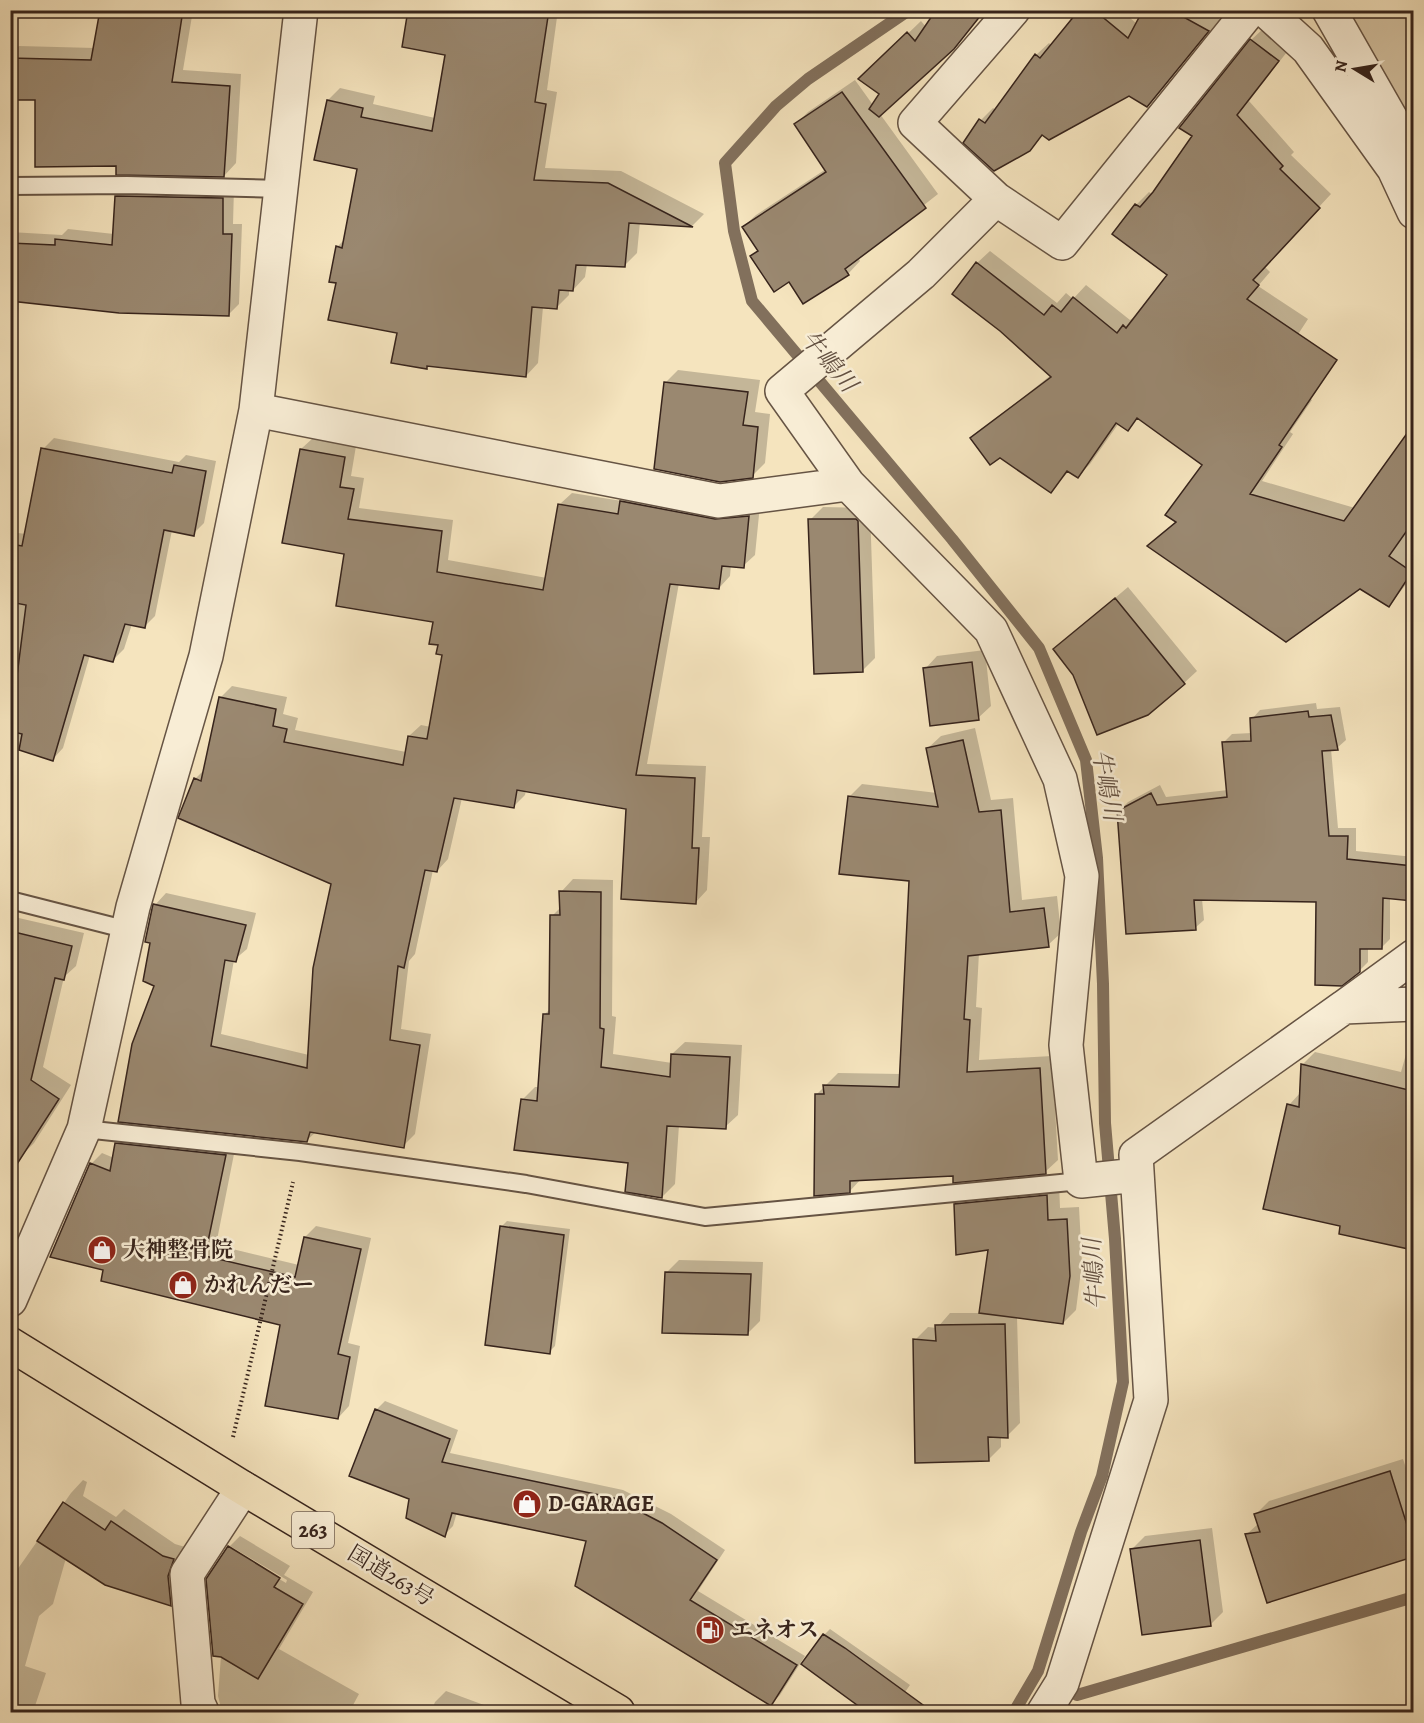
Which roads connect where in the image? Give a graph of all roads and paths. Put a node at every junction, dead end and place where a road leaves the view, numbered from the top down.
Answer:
1 (301, 10) edge
2 (1013, 10) edge
3 (1250, 10) edge
4 (1265, 10) edge
5 (1329, 10) edge
6 (1413, 159) edge
7 (10, 186) edge
8 (281, 189) junction
9 (996, 199) junction
10 (1413, 212) edge
11 (256, 410) junction
12 (848, 484) junction
13 (10, 900) edge
14 (128, 930) junction
15 (1413, 956) edge
16 (1413, 1004) edge
17 (1344, 1007) junction
18 (84, 1129) junction
19 (300, 1152) junction
20 (1137, 1175) junction
21 (1081, 1181) junction
22 (10, 1300) edge
23 (10, 1344) edge
24 (213, 1469) junction
25 (243, 1488) junction
26 (202, 1713) edge
27 (618, 1713) edge
28 (1044, 1713) edge

1 - 8 street
2 - 9 street
3 - 9 street
4 - 10 street
5 - 6 street
7 - 8 lane
8 - 11 street
9 - 12 street
11 - 12 street
11 - 14 street
12 - 21 street
13 - 14 lane
14 - 18 street
15 - 17 street
16 - 17 street
17 - 20 street
18 - 19 lane
18 - 22 street
19 - 21 lane
19 - 24 path
20 - 21 street
20 - 28 street
23 - 24 highway, 国道263号 / 263
24 - 25 highway, 国道263号 / 263
25 - 26 street
25 - 27 highway, 国道263号 / 263

